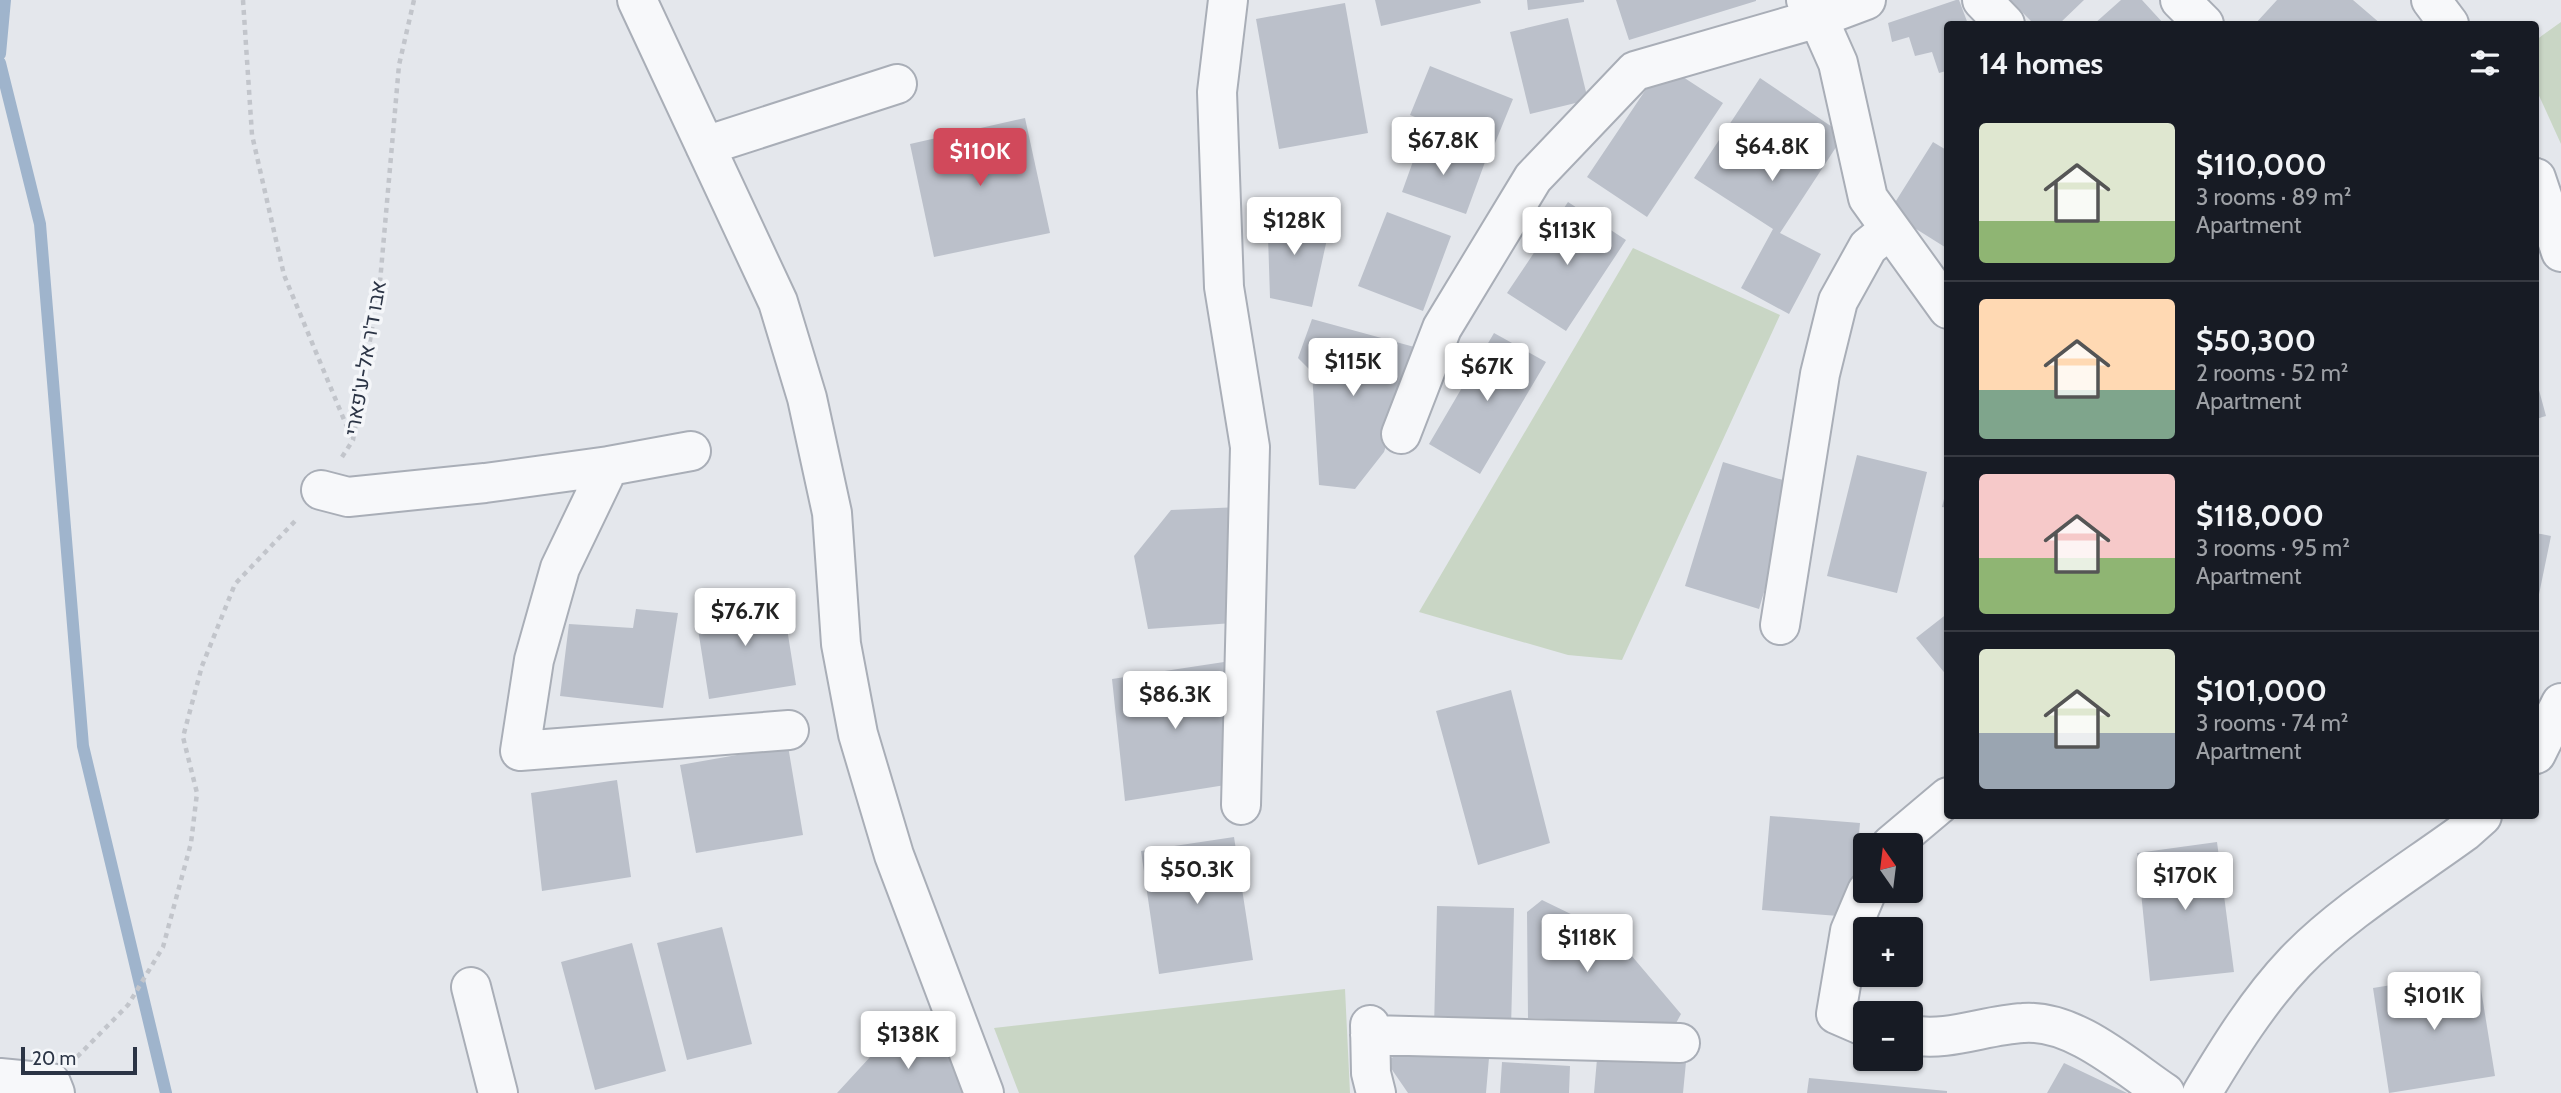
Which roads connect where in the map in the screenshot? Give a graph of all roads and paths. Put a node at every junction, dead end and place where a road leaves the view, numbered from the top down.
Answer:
1 (243, 0) edge
2 (414, 0) edge
3 (637, 0) edge
4 (1228, 0) edge
5 (1866, 0) edge
6 (1982, 0) edge
7 (2180, 0) edge
8 (2431, 0) edge
9 (1812, 9) edge
10 (2002, 21) edge
11 (2201, 21) edge
12 (2447, 21) edge
13 (897, 84) dead end
14 (705, 146) junction
15 (2539, 187) edge
16 (1890, 229) junction
17 (2561, 252) edge
18 (1944, 304) edge
19 (1401, 434) dead end
20 (353, 440) junction
21 (691, 451) dead end
22 (609, 466) junction
23 (321, 490) junction
24 (1780, 625) dead end
25 (2561, 703) edge
26 (789, 730) dead end
27 (2539, 749) edge
28 (2539, 757) edge
29 (2561, 771) edge
30 (1944, 800) edge
31 (1241, 805) dead end
32 (2479, 819) edge
33 (1905, 833) edge
34 (1862, 903) edge
35 (471, 987) dead end
36 (1853, 1021) edge
37 (1923, 1037) edge
38 (1680, 1043) dead end
39 (0, 1079) edge
40 (53, 1088) edge
41 (498, 1093) edge
42 (984, 1093) edge
43 (1376, 1093) edge
44 (2165, 1093) edge
45 (2202, 1093) edge

1 - 20 path
2 - 20 path, אבו ד'ר אל-ע'פארי
3 - 14 street
4 - 31 street
5 - 9 street
6 - 10 street
7 - 11 street
8 - 12 street
9 - 16 street
9 - 19 street
13 - 14 street
14 - 42 street
15 - 17 street
16 - 18 street
16 - 24 street
20 - 23 path, אבו ד'ר אל-ע'פארי
21 - 22 street
22 - 23 street
22 - 26 street
23 - 40 path, אבו ד'ר אל-ע'פארי
25 - 27 street
28 - 29 street
30 - 33 street
32 - 45 street
34 - 36 street
35 - 41 street
37 - 44 street
38 - 43 street
39 - 40 street

